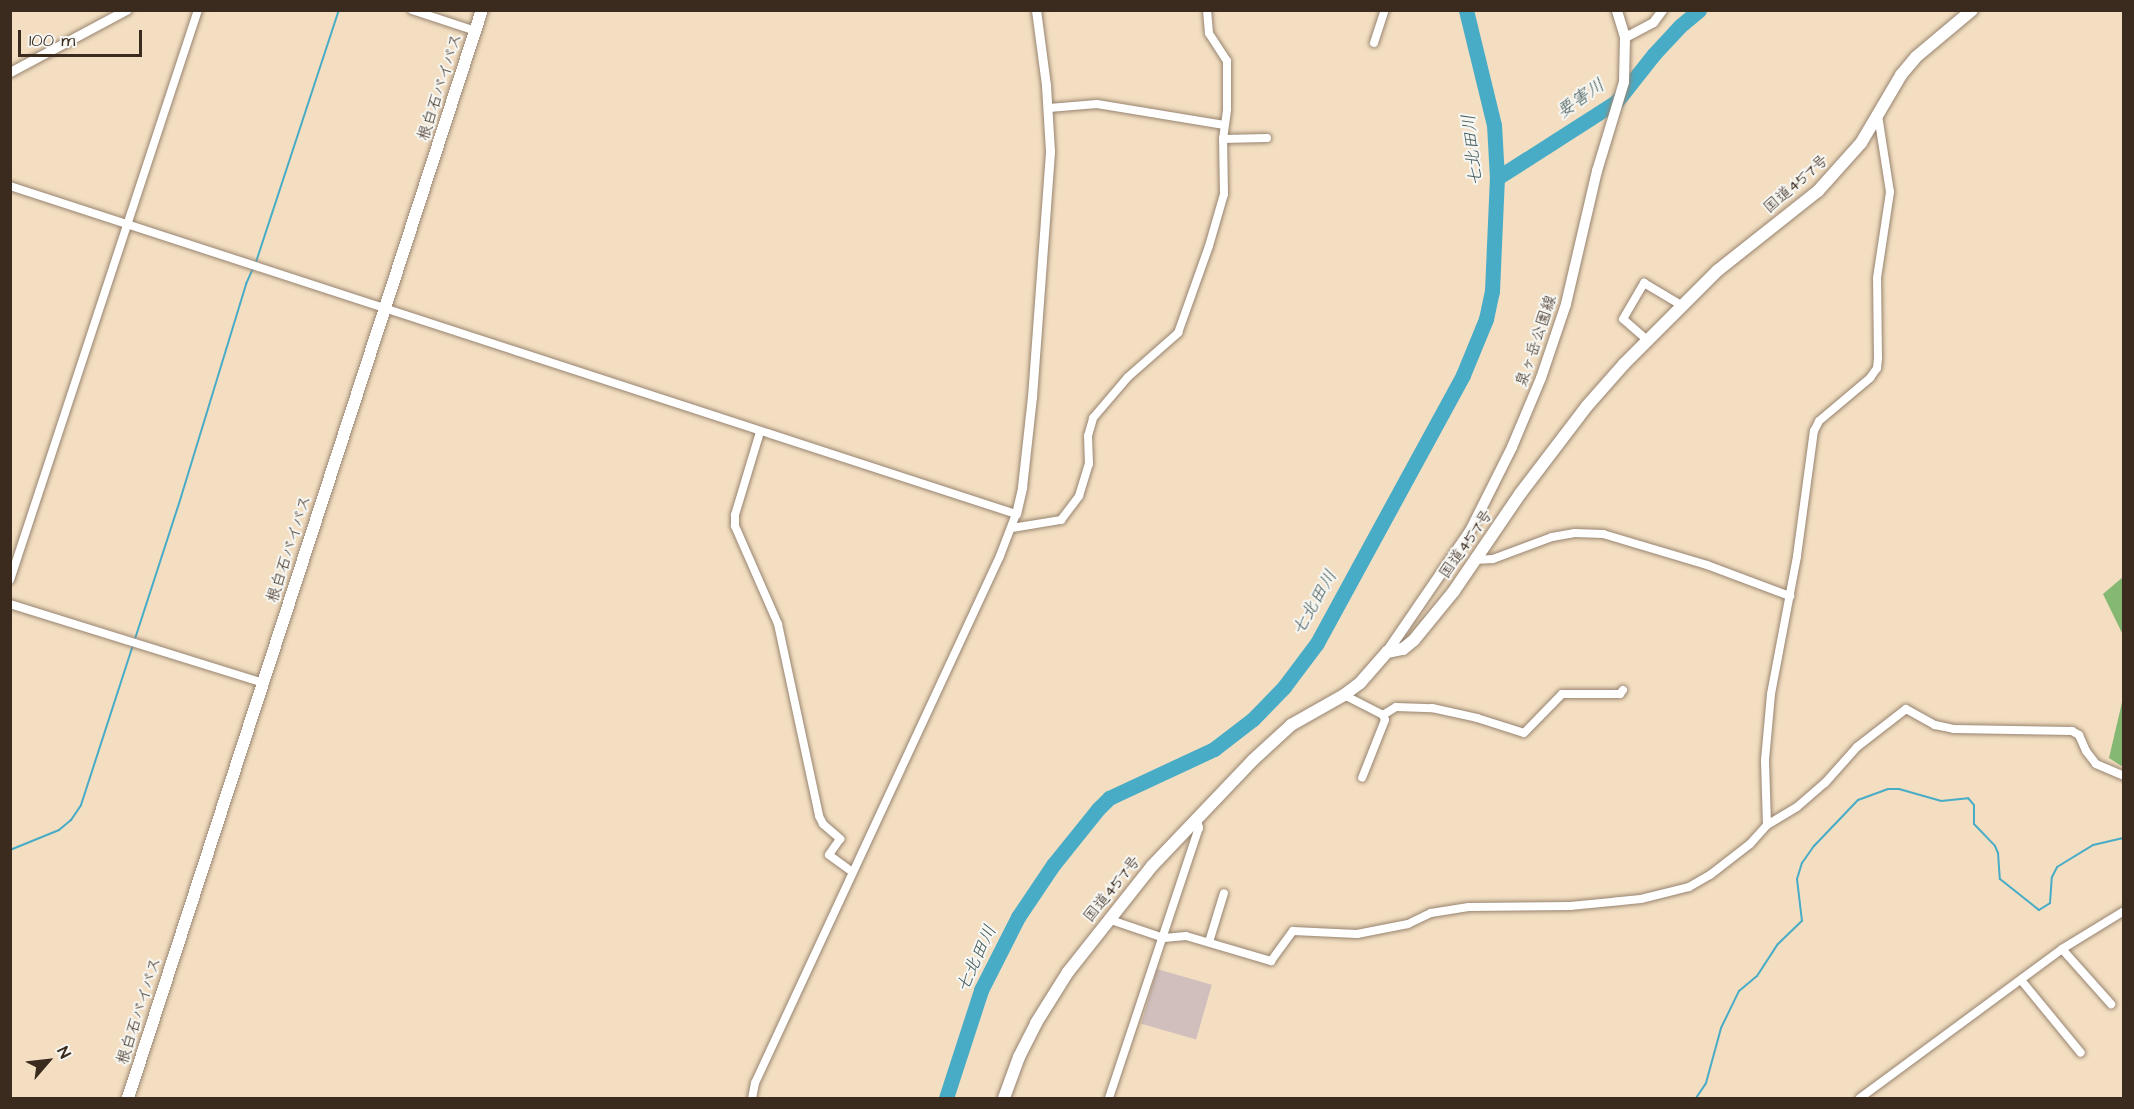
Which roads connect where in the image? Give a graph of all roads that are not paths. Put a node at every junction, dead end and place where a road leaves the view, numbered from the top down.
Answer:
1 (126, 10) edge
2 (198, 10) edge
3 (412, 10) edge
4 (482, 10) edge
5 (1036, 10) edge
6 (1207, 10) edge
7 (1385, 10) edge
8 (1617, 10) edge
9 (1662, 10) edge
10 (1972, 10) edge
11 (476, 31) junction
12 (1625, 37) junction
13 (1374, 43) dead end
14 (10, 72) edge
15 (1048, 108) junction
16 (1878, 115) junction
17 (1224, 125) junction
18 (1267, 138) dead end
19 (1223, 139) junction
20 (10, 186) edge
21 (127, 224) junction
22 (1681, 304) junction
23 (385, 308) junction
24 (1646, 339) junction
25 (760, 432) junction
26 (1016, 514) junction
27 (1012, 528) junction
28 (1474, 561) junction
29 (10, 580) edge
30 (1790, 596) junction
31 (10, 604) edge
32 (1387, 651) junction
33 (263, 683) junction
34 (1623, 690) dead end
35 (1344, 695) junction
36 (1383, 715) junction
37 (2124, 776) edge
38 (1362, 778) dead end
39 (1197, 820) junction
40 (1767, 825) junction
41 (851, 872) junction
42 (1224, 893) dead end
43 (2124, 911) edge
44 (1108, 919) junction
45 (1164, 938) junction
46 (1209, 942) junction
47 (2062, 949) junction
48 (2021, 980) junction
49 (2111, 1004) dead end
50 (2081, 1053) dead end
51 (128, 1098) edge
52 (752, 1098) edge
53 (1004, 1098) edge
54 (1109, 1098) edge
55 (1860, 1098) edge

1 - 14 street
2 - 21 street
3 - 11 street
4 - 11 highway, 根白石バイパス
5 - 15 street
6 - 17 street
7 - 13 street
8 - 12 main road, 泉ヶ岳公園線
9 - 12 street
10 - 16 highway, 国道457号
11 - 23 highway, 根白石バイパス
12 - 32 main road, 泉ヶ岳公園線
15 - 17 street
15 - 26 street
16 - 22 highway, 国道457号
16 - 30 street
17 - 19 street
18 - 19 street
19 - 27 street
20 - 21 street
21 - 23 street
21 - 29 street
22 - 24 highway, 国道457号
22 - 24 street
23 - 25 street
23 - 33 highway, 根白石バイパス
24 - 28 highway, 国道457号
25 - 26 street
25 - 41 street
26 - 27 street
27 - 41 street
28 - 30 street
28 - 32 highway, 国道457号
30 - 40 street
31 - 33 street
32 - 35 highway, 国道457号
33 - 51 highway, 根白石バイパス
34 - 36 street
35 - 36 street
35 - 39 highway, 国道457号
36 - 38 street
37 - 40 street
39 - 44 highway, 国道457号
39 - 45 street
40 - 46 street
41 - 52 street
42 - 46 street
43 - 47 street
44 - 45 street
44 - 53 highway, 国道457号
45 - 46 street
45 - 54 street
47 - 48 street
47 - 49 street
48 - 50 street
48 - 55 street

